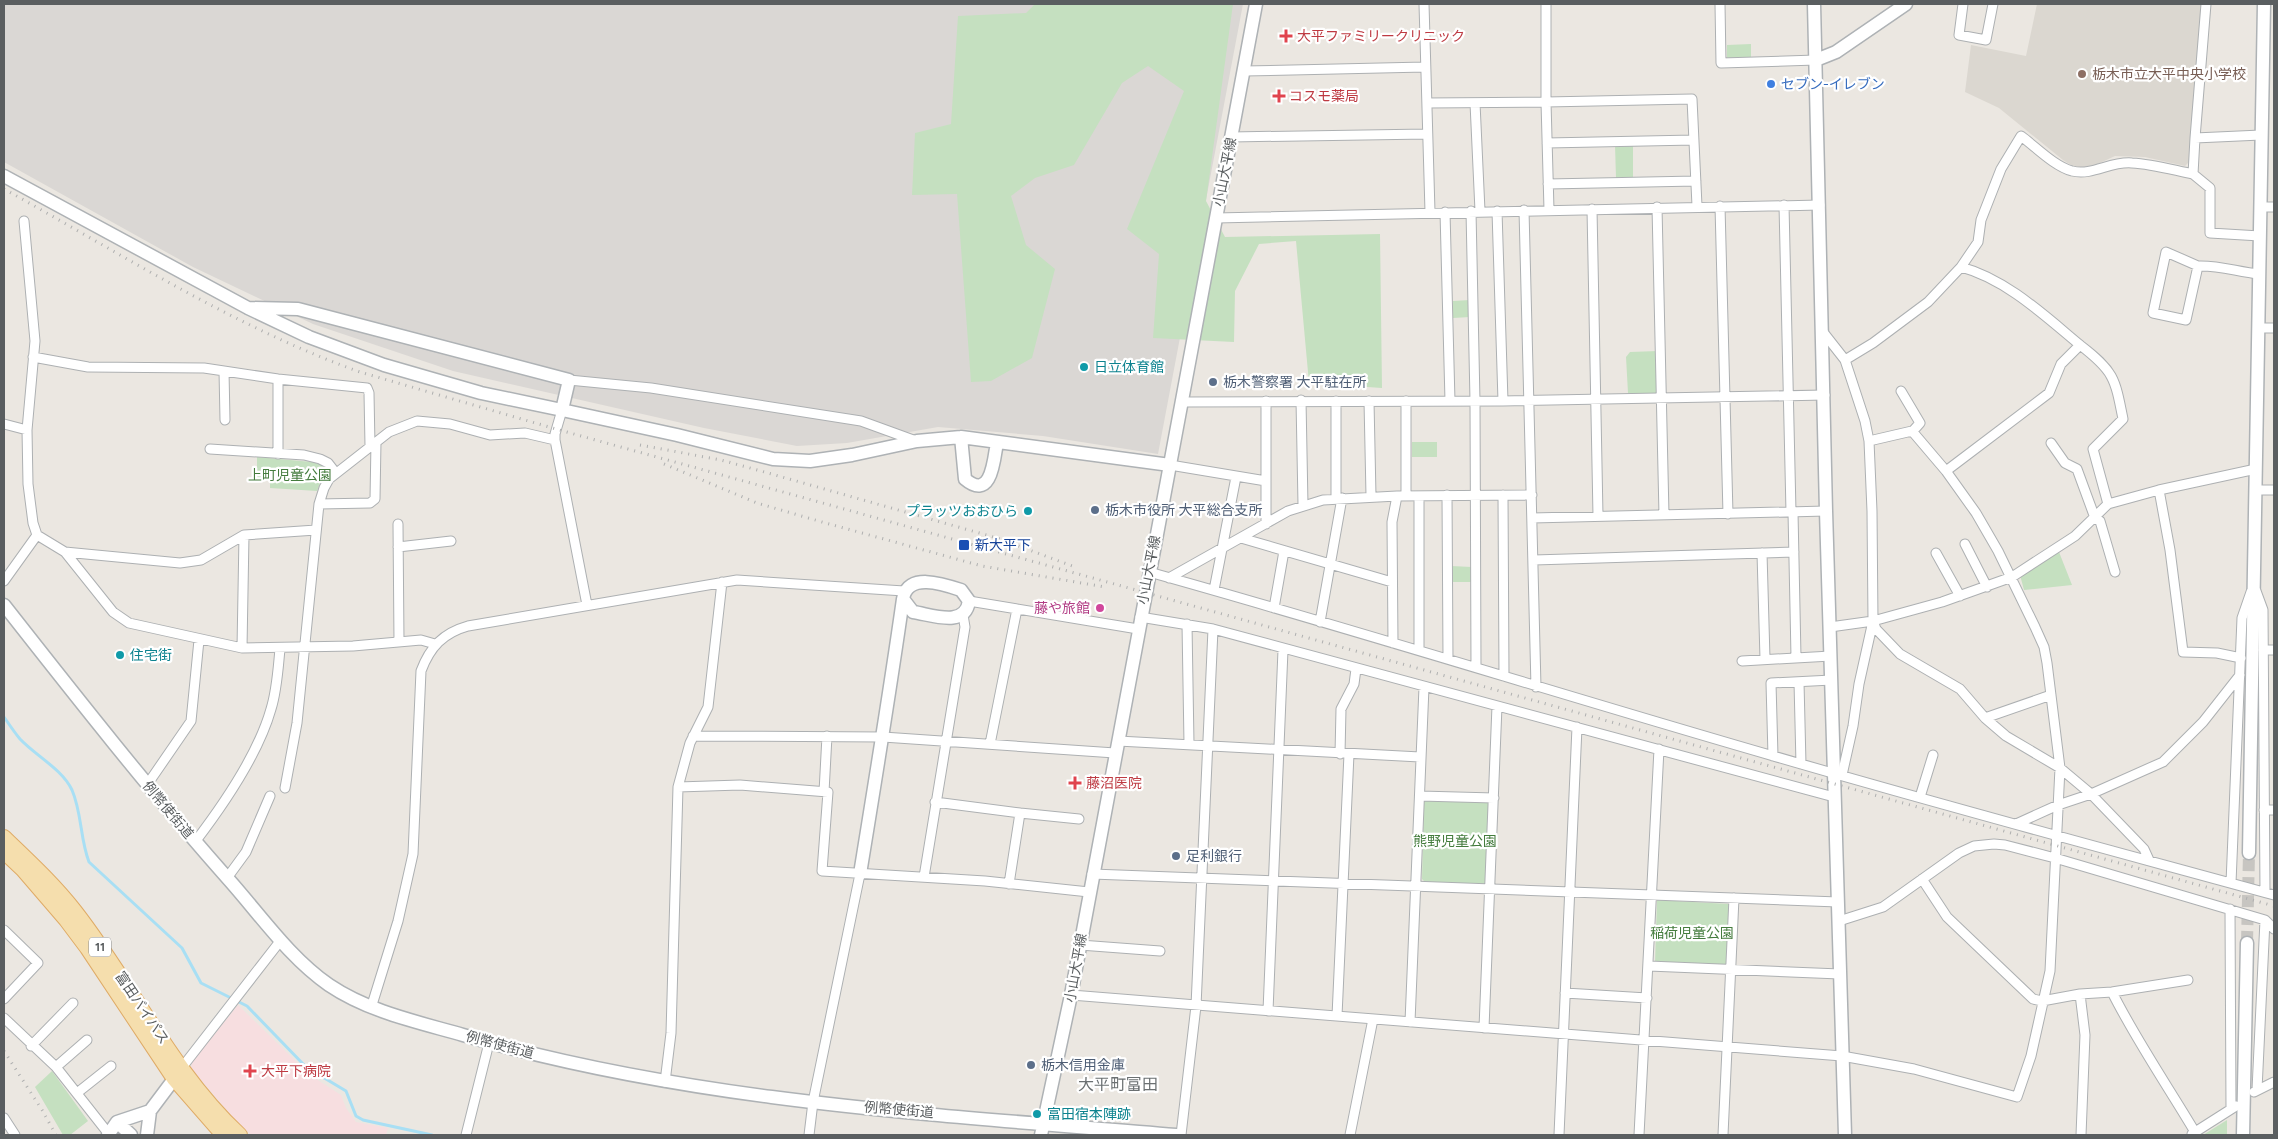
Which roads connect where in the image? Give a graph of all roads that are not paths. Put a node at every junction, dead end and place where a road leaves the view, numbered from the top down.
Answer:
1 (1256, 4) edge
2 (1424, 4) edge
3 (1546, 4) edge
4 (1720, 4) edge
5 (1814, 4) edge
6 (1906, 4) edge
7 (1963, 4) edge
8 (1993, 4) edge
9 (2206, 4) edge
10 (2264, 4) edge
11 (1892, 8) edge
12 (1816, 60) junction
13 (1425, 67) junction
14 (1244, 70) junction
15 (1546, 102) junction
16 (1475, 103) junction
17 (1427, 104) junction
18 (1428, 134) junction
19 (2261, 135) junction
20 (1231, 137) junction
21 (2195, 138) junction
22 (1694, 140) junction
23 (1548, 144) junction
24 (2193, 174) junction
25 (4, 176) edge
26 (1696, 181) junction
27 (1548, 184) junction
28 (1784, 205) junction
29 (1820, 205) junction
30 (1697, 206) junction
31 (1720, 206) junction
32 (1657, 207) junction
33 (2260, 207) junction
34 (2274, 207) edge
35 (1592, 209) junction
36 (1524, 210) junction
37 (1549, 210) junction
38 (1476, 211) junction
39 (1498, 211) junction
40 (1430, 212) junction
41 (1445, 212) junction
42 (1216, 218) junction
43 (24, 221) dead end
44 (2260, 236) junction
45 (2198, 266) junction
46 (1961, 268) junction
47 (2259, 274) junction
48 (248, 308) junction
49 (2258, 328) junction
50 (2274, 328) edge
51 (1823, 332) junction
52 (2080, 345) junction
53 (33, 357) junction
54 (1845, 360) junction
55 (224, 371) junction
56 (278, 379) junction
57 (569, 380) junction
58 (1901, 391) dead end
59 (1824, 395) junction
60 (1788, 396) junction
61 (1724, 397) junction
62 (1661, 398) junction
63 (1595, 399) junction
64 (1301, 400) junction
65 (1369, 400) junction
66 (1530, 400) junction
67 (1266, 401) junction
68 (1336, 401) junction
69 (1406, 401) junction
70 (1450, 401) junction
71 (1475, 401) junction
72 (1502, 401) junction
73 (1182, 402) junction
74 (562, 410) junction
75 (225, 420) dead end
76 (4, 424) edge
77 (27, 430) junction
78 (1912, 432) junction
79 (961, 437) junction
80 (555, 440) junction
81 (917, 441) junction
82 (1869, 441) junction
83 (997, 442) junction
84 (2051, 443) dead end
85 (373, 444) junction
86 (210, 449) dead end
87 (278, 454) junction
88 (1170, 465) junction
89 (2256, 469) junction
90 (1946, 471) junction
91 (336, 472) junction
92 (1236, 477) junction
93 (1266, 482) junction
94 (2159, 490) junction
95 (2255, 490) junction
96 (2274, 490) edge
97 (1447, 495) junction
98 (1475, 495) junction
99 (1504, 495) junction
100 (1532, 495) junction
101 (1371, 496) junction
102 (1402, 496) junction
103 (1419, 496) junction
104 (1339, 498) junction
105 (319, 504) junction
106 (2108, 504) junction
107 (1303, 505) junction
108 (1826, 511) junction
109 (1792, 512) junction
110 (1728, 514) junction
111 (1664, 515) junction
112 (1598, 516) junction
113 (1532, 518) junction
114 (2095, 518) junction
115 (398, 524) dead end
116 (1266, 524) junction
117 (316, 530) junction
118 (37, 535) junction
119 (244, 535) junction
120 (1242, 538) junction
121 (451, 541) dead end
122 (1965, 544) dead end
123 (398, 547) junction
124 (1222, 548) junction
125 (1284, 551) junction
126 (65, 552) junction
127 (1794, 552) junction
128 (1762, 553) junction
129 (1936, 553) dead end
130 (1534, 560) junction
131 (1331, 565) junction
132 (1149, 572) junction
133 (2115, 572) dead end
134 (2012, 577) junction
135 (1169, 578) junction
136 (4, 581) edge
137 (722, 582) junction
138 (1392, 582) junction
139 (2253, 584) junction
140 (1987, 587) junction
141 (1214, 590) junction
142 (903, 595) junction
143 (1960, 596) junction
144 (969, 601) junction
145 (4, 605) edge
146 (587, 605) junction
147 (1274, 608) junction
148 (1016, 609) junction
149 (913, 612) junction
150 (963, 615) junction
151 (900, 620) junction
152 (1873, 621) junction
153 (1320, 622) junction
154 (1139, 623) junction
155 (1188, 624) junction
156 (1830, 627) junction
157 (1213, 629) junction
158 (198, 640) junction
159 (399, 642) junction
160 (1394, 642) junction
161 (435, 644) junction
162 (306, 646) junction
163 (242, 648) junction
164 (280, 649) junction
165 (1283, 650) junction
166 (1419, 650) junction
167 (2263, 650) junction
168 (2274, 650) edge
169 (1831, 656) junction
170 (1448, 658) junction
171 (1796, 658) junction
172 (2241, 658) junction
173 (1765, 660) junction
174 (1742, 661) dead end
175 (1476, 667) junction
176 (1356, 669) junction
177 (2240, 675) junction
178 (1504, 676) junction
179 (1832, 680) junction
180 (1799, 682) junction
181 (1424, 686) junction
182 (1536, 687) junction
183 (2051, 695) junction
184 (1497, 706) junction
185 (1985, 718) junction
186 (1577, 727) junction
187 (693, 736) junction
188 (826, 736) junction
189 (883, 737) junction
190 (944, 741) junction
191 (990, 744) junction
192 (1189, 744) junction
193 (1208, 745) junction
194 (1116, 747) junction
195 (1659, 749) junction
196 (1279, 750) junction
197 (1345, 754) junction
198 (1933, 755) dead end
199 (1774, 756) junction
200 (1420, 757) junction
201 (1801, 764) junction
202 (2060, 768) junction
203 (1838, 774) junction
204 (147, 785) junction
205 (678, 787) junction
206 (285, 788) dead end
207 (824, 792) junction
208 (2091, 794) junction
209 (270, 796) dead end
210 (1420, 796) junction
211 (1834, 797) junction
212 (1920, 797) junction
213 (1494, 798) junction
214 (935, 802) junction
215 (2058, 805) junction
216 (2264, 810) junction
217 (2274, 810) edge
218 (1020, 813) junction
219 (1079, 819) dead end
220 (2016, 824) junction
221 (2056, 835) junction
222 (4, 837) edge
223 (195, 842) junction
224 (4, 852) edge
225 (2249, 853) tunnel mouth
226 (2055, 858) junction
227 (2149, 860) junction
228 (860, 874) junction
229 (1092, 874) junction
230 (924, 877) junction
231 (227, 878) junction
232 (1202, 879) junction
233 (1922, 879) junction
234 (1274, 882) junction
235 (2231, 883) junction
236 (1008, 884) junction
237 (1344, 884) junction
238 (1416, 887) junction
239 (1490, 889) junction
240 (1089, 892) junction
241 (1570, 892) junction
242 (2270, 894) edge
243 (1651, 895) junction
244 (1734, 898) junction
245 (1838, 902) junction
246 (2230, 909) junction
247 (2265, 920) junction
248 (1839, 921) junction
249 (2274, 929) edge
250 (4, 930) edge
251 (281, 940) junction
252 (2247, 943) tunnel mouth
253 (1080, 944) junction
254 (1160, 951) dead end
255 (1649, 966) junction
256 (1730, 970) junction
257 (1840, 974) junction
258 (2188, 980) dead end
259 (2112, 992) junction
260 (1566, 994) junction
261 (2080, 994) junction
262 (1071, 995) junction
263 (1647, 998) junction
264 (4, 999) edge
265 (2042, 1001) junction
266 (73, 1004) dead end
267 (1196, 1006) junction
268 (371, 1008) junction
269 (1268, 1011) junction
270 (1337, 1016) junction
271 (4, 1018) edge
272 (1373, 1020) junction
273 (1410, 1022) junction
274 (1484, 1028) junction
275 (1564, 1034) junction
276 (87, 1040) dead end
277 (1645, 1041) junction
278 (489, 1043) junction
279 (32, 1046) junction
280 (1727, 1047) junction
281 (1842, 1056) junction
282 (111, 1066) dead end
283 (56, 1067) junction
284 (178, 1074) junction
285 (665, 1082) junction
286 (2274, 1082) edge
287 (2257, 1090) junction
288 (77, 1093) junction
289 (2244, 1099) junction
290 (813, 1102) junction
291 (2231, 1109) junction
292 (150, 1111) junction
293 (4, 1118) edge
294 (117, 1122) junction
295 (1042, 1130) edge
296 (108, 1134) edge
297 (2193, 1134) edge
298 (15, 1135) edge
299 (131, 1135) edge
300 (147, 1135) edge
301 (223, 1135) edge
302 (240, 1135) edge
303 (466, 1135) edge
304 (809, 1135) edge
305 (1176, 1135) edge
306 (1181, 1135) edge
307 (1350, 1135) edge
308 (1559, 1135) edge
309 (1639, 1135) edge
310 (1723, 1135) edge
311 (1846, 1135) edge
312 (2081, 1135) edge
313 (2244, 1135) edge

1 - 14 street, 小山大平線
2 - 13 street
3 - 15 street
4 - 12 street
5 - 12 street
6 - 11 street
7 - 8 street
9 - 21 street
10 - 19 street
11 - 12 street
12 - 29 street
13 - 14 street
13 - 17 street
14 - 20 street, 小山大平線
15 - 16 street
15 - 22 street
15 - 23 street
16 - 17 street
16 - 38 street
17 - 18 street
18 - 20 street
18 - 40 street
19 - 21 street
19 - 33 street
20 - 42 street, 小山大平線
21 - 24 street
22 - 23 street
22 - 26 street
23 - 27 street
24 - 44 street
24 - 46 street
25 - 48 street
26 - 27 street
26 - 30 street
27 - 37 street
28 - 29 street
28 - 31 street
28 - 60 street
29 - 51 street
30 - 31 street
30 - 32 street
31 - 61 street
32 - 35 street
32 - 62 street
33 - 34 street
33 - 44 street
35 - 37 street
35 - 63 street
36 - 37 street
36 - 39 street
36 - 66 street
38 - 39 street
38 - 41 street
38 - 71 street
39 - 72 street
40 - 41 street
40 - 42 street
41 - 70 street
42 - 73 street, 小山大平線
43 - 53 street
44 - 47 street
45 - 45 street
45 - 47 street
46 - 52 street
46 - 54 street
47 - 49 street
48 - 57 street
48 - 74 street
49 - 50 street
49 - 89 street
51 - 54 street
51 - 59 street
52 - 90 street
52 - 106 street
53 - 55 street
53 - 77 street
54 - 82 street
55 - 56 street
55 - 75 street
56 - 85 street
56 - 87 street
57 - 74 street
57 - 81 street
58 - 78 street
59 - 60 street
59 - 108 street
60 - 61 street
60 - 109 street
61 - 62 street
61 - 110 street
62 - 63 street
62 - 111 street
63 - 66 street
63 - 112 street
64 - 67 street
64 - 68 street
64 - 107 street
65 - 68 street
65 - 69 street
65 - 101 street
66 - 72 street
66 - 100 street
67 - 73 street
67 - 93 street
68 - 104 street
69 - 70 street
69 - 102 street
70 - 71 street
71 - 72 street
71 - 98 street
73 - 88 street, 小山大平線
74 - 80 street
74 - 81 street
76 - 77 street
77 - 118 street
78 - 82 street
78 - 90 street
79 - 81 street
79 - 83 street
79 - 83 street
80 - 85 street
80 - 146 street
82 - 152 street
83 - 88 street
84 - 114 street
85 - 91 street
85 - 105 street
86 - 87 street
87 - 91 street
88 - 92 street
88 - 132 street, 小山大平線
89 - 94 street
89 - 95 street
90 - 134 street
91 - 105 street
92 - 93 street
92 - 124 street
93 - 116 street
94 - 106 street
94 - 172 street
95 - 96 street
95 - 139 street
97 - 98 street
97 - 103 street
97 - 170 street
98 - 99 street
98 - 175 street
99 - 100 street
99 - 178 street
100 - 113 street
101 - 102 street
101 - 104 street
102 - 103 street
102 - 138 street
103 - 166 street
104 - 107 street
104 - 131 street
105 - 117 street
106 - 114 street
107 - 116 street
108 - 109 street
108 - 156 street
109 - 110 street
109 - 127 street
110 - 111 street
111 - 112 street
112 - 113 street
113 - 130 street
114 - 133 street
114 - 134 street
115 - 123 street
116 - 120 street
117 - 119 street
117 - 162 street
118 - 126 street
118 - 136 street
119 - 126 street
119 - 163 street
120 - 124 street
120 - 125 street
121 - 123 street
122 - 140 street
123 - 159 street
124 - 135 street
124 - 141 street
125 - 131 street
125 - 147 street
126 - 158 street
127 - 128 street
127 - 171 street
128 - 130 street
128 - 173 street
129 - 143 street
130 - 182 street
131 - 138 street
131 - 153 street
132 - 135 street
132 - 154 street, 小山大平線
134 - 140 street
134 - 183 street
135 - 141 street
137 - 142 street
137 - 146 street
137 - 187 street
138 - 160 street
139 - 167 street
139 - 172 street
139 - 225 street
140 - 143 street
141 - 147 street
142 - 144 street
142 - 149 street
142 - 151 street
143 - 152 street
144 - 148 street
144 - 150 street
145 - 204 street, 例幣使街道
146 - 161 street
147 - 153 street
148 - 154 street
148 - 191 street
149 - 150 street
149 - 151 street
150 - 190 street
151 - 189 street
152 - 156 street
152 - 185 street
152 - 203 street
153 - 160 street
154 - 155 street
154 - 194 street, 小山大平線
155 - 157 street
155 - 192 street
156 - 169 street
157 - 165 street
157 - 193 street
158 - 163 street
158 - 204 street
159 - 161 street
159 - 162 street
160 - 166 street
161 - 268 street
162 - 164 street
162 - 206 street
163 - 164 street
164 - 223 street
165 - 176 street
165 - 196 street
166 - 170 street
167 - 168 street
167 - 216 street
169 - 171 street
169 - 179 street
170 - 175 street
171 - 173 street
172 - 177 street
173 - 174 street
175 - 178 street
176 - 181 street
176 - 197 street
177 - 208 street
177 - 235 street
178 - 182 street
179 - 180 street
179 - 203 street
180 - 199 street
180 - 201 street
181 - 184 street
181 - 200 street
182 - 199 street
183 - 185 street
183 - 202 street
184 - 186 street
184 - 213 street
185 - 202 street
186 - 195 street
186 - 241 street
187 - 188 street
187 - 205 street
188 - 189 street
188 - 207 street
189 - 190 street
189 - 228 street
190 - 191 street
190 - 214 street
191 - 194 street
192 - 193 street
192 - 194 street
193 - 196 street
193 - 232 street
194 - 229 street, 小山大平線
195 - 211 street
195 - 243 street
196 - 197 street
196 - 234 street
197 - 200 street
197 - 237 street
198 - 212 street
199 - 201 street
200 - 210 street
201 - 203 street
202 - 208 street
202 - 215 street
203 - 211 street
203 - 212 street
204 - 223 street, 例幣使街道
205 - 207 street
205 - 285 street
207 - 228 street
208 - 215 street
208 - 227 street
209 - 231 street
210 - 213 street
210 - 238 street
211 - 245 street
212 - 220 street
213 - 239 street
214 - 218 street
214 - 230 street
215 - 220 street
215 - 221 street
216 - 217 street
216 - 242 street
218 - 219 street
218 - 236 street
220 - 221 street
221 - 226 street
221 - 227 street
222 - 284 main road, 富田バイパス / 11
223 - 231 street, 例幣使街道
224 - 284 main road, 富田バイパス / 11
226 - 233 street
226 - 246 street
226 - 265 street
227 - 235 street
228 - 230 street
228 - 290 street
229 - 232 street
229 - 240 street, 小山大平線
230 - 236 street
231 - 251 street, 例幣使街道
232 - 234 street
232 - 267 street
233 - 248 street
233 - 265 street
234 - 237 street
234 - 269 street
235 - 242 street
236 - 240 street
237 - 238 street
237 - 270 street
238 - 239 street
238 - 273 street
239 - 241 street
239 - 274 street
240 - 253 street, 小山大平線
241 - 243 street
241 - 260 street
243 - 244 street
243 - 255 street
244 - 245 street
244 - 256 street
245 - 248 street
246 - 247 street
246 - 291 street
247 - 249 street
247 - 287 street
248 - 257 street
250 - 264 street
251 - 268 street, 例幣使街道
251 - 284 street
252 - 289 street
253 - 254 street
253 - 262 street, 小山大平線
255 - 256 street
255 - 263 street
256 - 257 street
256 - 280 street
257 - 281 street
258 - 259 street
259 - 261 street
259 - 297 street
260 - 263 street
260 - 275 street
261 - 265 street
261 - 312 street
262 - 267 street
262 - 295 street, 小山大平線
263 - 277 street
265 - 281 street
266 - 279 street
267 - 269 street
267 - 306 street
268 - 278 street, 例幣使街道
269 - 270 street
270 - 272 street
271 - 279 street
272 - 273 street
272 - 307 street
273 - 274 street
274 - 275 street
275 - 277 street
275 - 308 street
276 - 283 street
277 - 280 street
277 - 309 street
278 - 285 street, 例幣使街道
278 - 303 street
279 - 283 street
280 - 281 street
280 - 310 street
281 - 311 street
282 - 288 street
283 - 288 street
284 - 292 street
284 - 301 main road, 富田バイパス / 11
284 - 302 main road, 富田バイパス / 11
285 - 290 street, 例幣使街道
286 - 287 street
287 - 289 street
288 - 296 street
289 - 291 street
289 - 313 street
290 - 295 street, 例幣使街道
290 - 304 street
291 - 297 street
292 - 294 street
292 - 300 street
293 - 298 street
294 - 296 street
294 - 299 street
295 - 305 street, 例幣使街道

